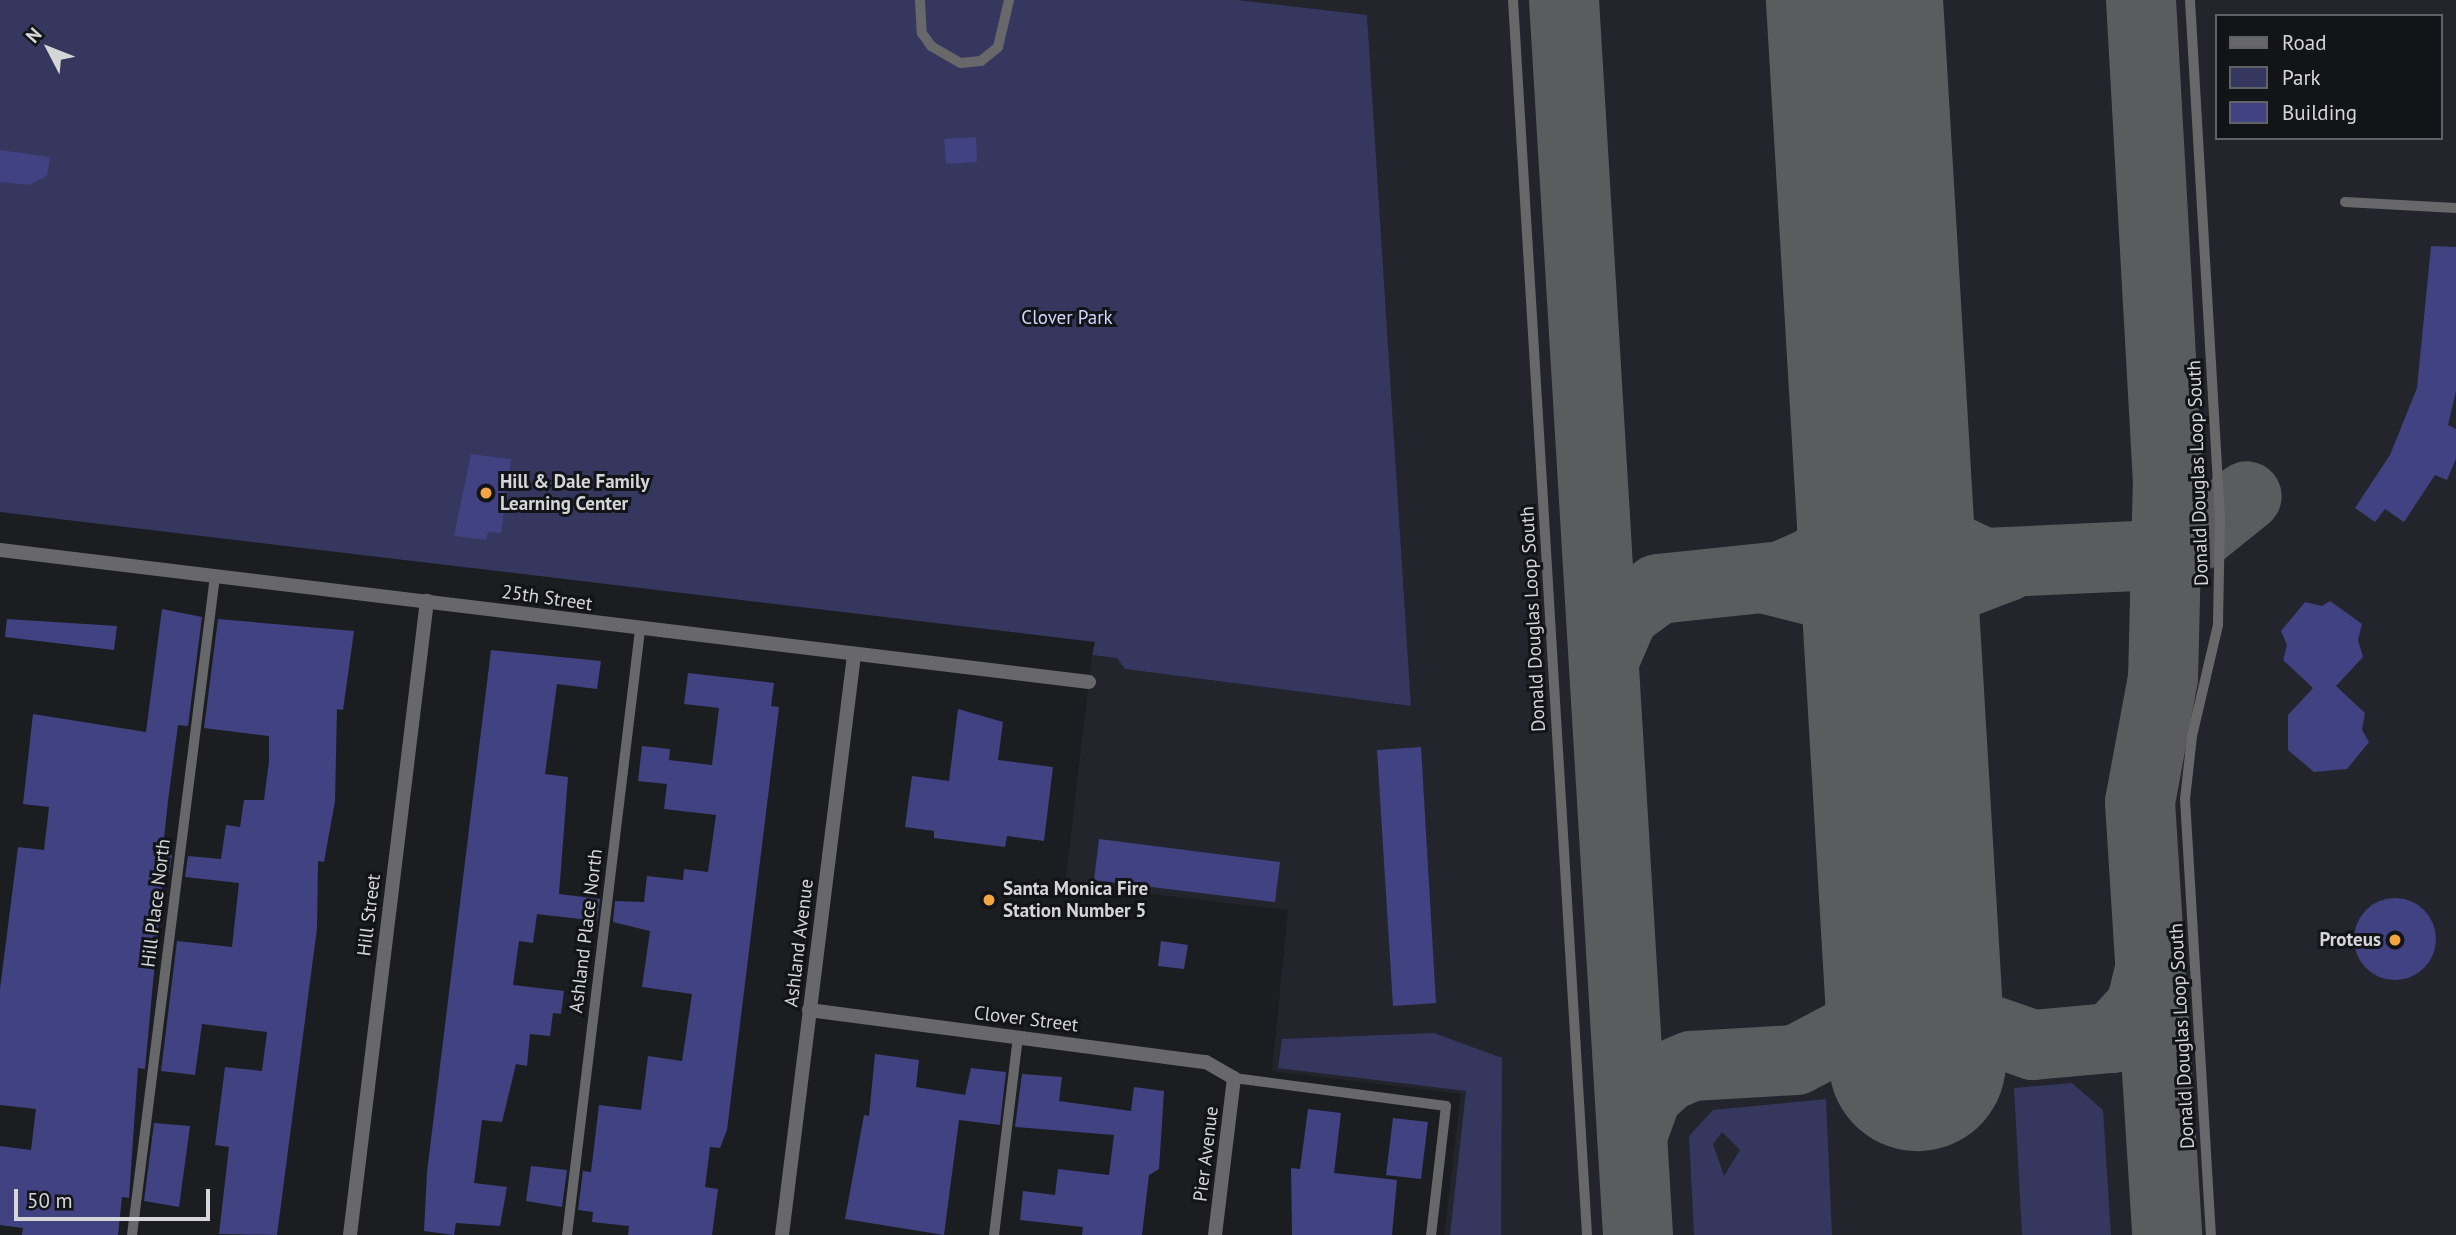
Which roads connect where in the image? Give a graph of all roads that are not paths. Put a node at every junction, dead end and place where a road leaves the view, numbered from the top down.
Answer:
1 (920, 0) edge
2 (1009, 0) edge
3 (1513, 0) edge
4 (2190, 0) edge
5 (2345, 202) dead end
6 (2456, 208) edge
7 (0, 550) edge
8 (215, 576) junction
9 (427, 600) junction
10 (640, 630) junction
11 (854, 655) junction
12 (1088, 682) dead end
13 (809, 1010) junction
14 (1017, 1038) junction
15 (1234, 1078) junction
16 (132, 1235) edge
17 (350, 1235) edge
18 (567, 1235) edge
19 (782, 1235) edge
20 (994, 1235) edge
21 (1215, 1235) edge
22 (1431, 1235) edge
23 (1587, 1235) edge
24 (2211, 1235) edge

1 - 2 lane
3 - 23 lane, Donald Douglas Loop South
4 - 24 lane, Donald Douglas Loop South
5 - 6 lane
7 - 8 street, 25th Street
8 - 9 street, 25th Street
8 - 16 lane, Hill Place North
9 - 10 street, 25th Street
9 - 17 street, Hill Street
10 - 11 street, 25th Street
10 - 18 lane, Ashland Place North
11 - 12 street, 25th Street
11 - 13 street, Ashland Avenue
13 - 14 street, Clover Street
13 - 19 street, Ashland Avenue
14 - 15 street, Clover Street
14 - 20 lane
15 - 21 street, Pier Avenue
15 - 22 lane

